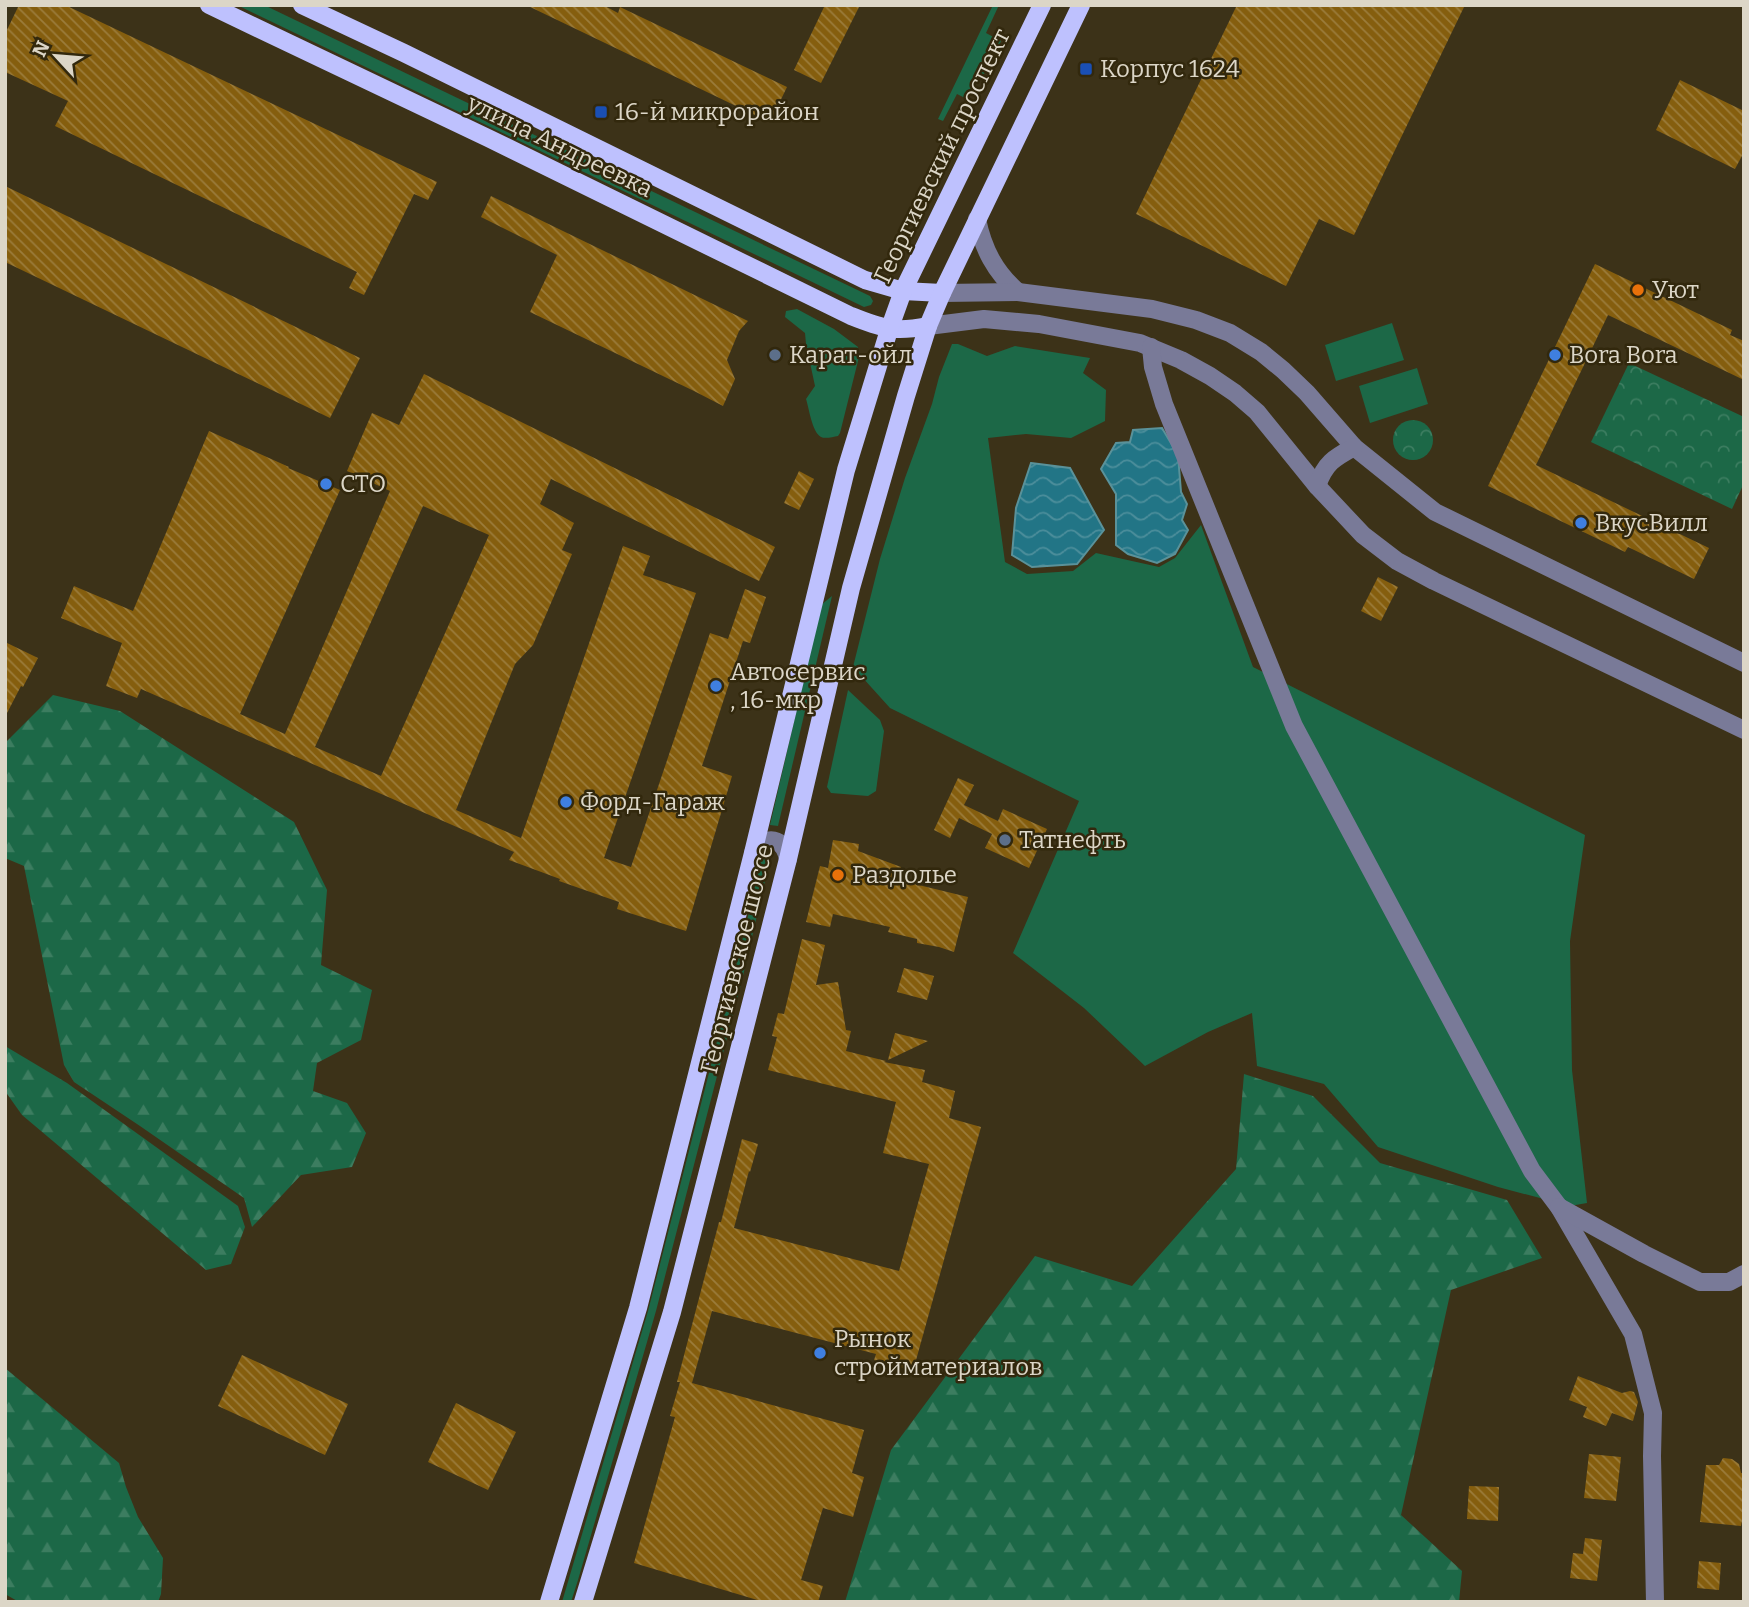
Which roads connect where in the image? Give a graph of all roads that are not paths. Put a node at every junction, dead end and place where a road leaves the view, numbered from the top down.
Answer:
1 (209, 5) edge
2 (302, 5) edge
3 (1042, 5) edge
4 (1081, 5) edge
5 (977, 219) junction
6 (903, 291) junction
7 (1018, 292) junction
8 (942, 293) junction
9 (928, 326) junction
10 (889, 330) junction
11 (1151, 347) junction
12 (1354, 447) junction
13 (1317, 486) junction
14 (1744, 663) edge
15 (1744, 730) edge
16 (753, 853) junction
17 (788, 859) junction
18 (1559, 1207) junction
19 (1744, 1274) edge
20 (549, 1602) edge
21 (583, 1602) edge
22 (1655, 1602) edge

1 - 10 main road, улица Андреевка
2 - 6 main road, улица Андреевка
3 - 6 main road, Георгиевский проспект
4 - 5 main road
5 - 7 street
5 - 8 main road
6 - 8 main road, улица Андреевка
6 - 10 main road, Георгиевский проспект
7 - 8 street
7 - 12 street
8 - 9 main road
9 - 10 main road
9 - 11 street
9 - 17 main road, Георгиевское шоссе
10 - 16 main road, Георгиевское шоссе
11 - 13 street
11 - 18 street
12 - 13 street
12 - 14 street
13 - 15 street
16 - 17 street
16 - 20 main road, Георгиевское шоссе
17 - 21 main road, Георгиевское шоссе
18 - 19 street
18 - 22 street

